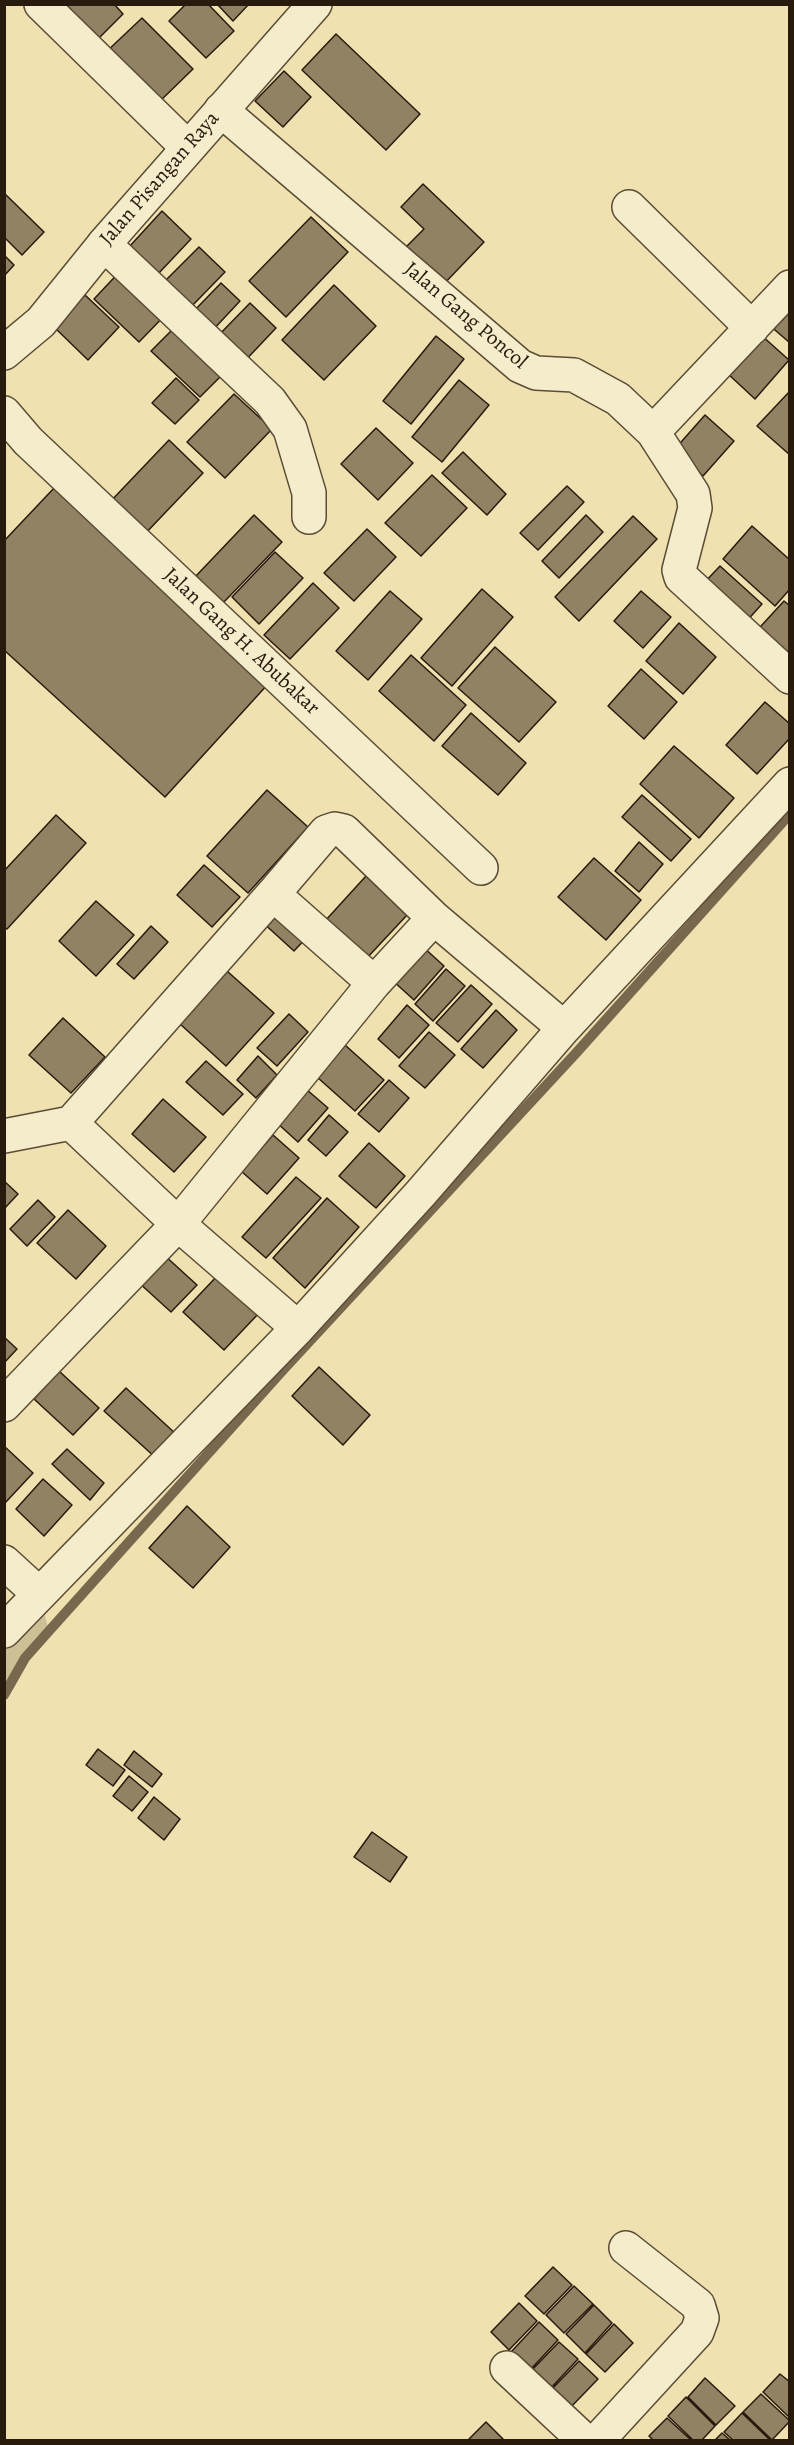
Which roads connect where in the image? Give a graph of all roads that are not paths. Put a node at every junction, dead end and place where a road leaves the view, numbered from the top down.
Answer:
1 (40, 4) edge
2 (315, 4) edge
3 (221, 110) junction
4 (187, 147) junction
5 (629, 207) dead end
6 (104, 244) junction
7 (789, 287) edge
8 (752, 328) junction
9 (4, 353) edge
10 (4, 414) edge
11 (653, 432) junction
12 (309, 517) dead end
13 (789, 677) edge
14 (789, 784) edge
15 (481, 868) dead end
16 (273, 894) junction
17 (434, 918) junction
18 (374, 983) junction
19 (564, 1028) junction
20 (71, 1123) junction
21 (4, 1136) edge
22 (178, 1224) junction
23 (298, 1328) junction
24 (4, 1405) edge
25 (4, 1562) edge
26 (39, 1594) junction
27 (4, 1631) edge
28 (626, 2248) dead end
29 (507, 2368) dead end
30 (584, 2440) edge
31 (598, 2440) edge

1 - 4 street
2 - 3 street, Jalan Pisangan Raya
3 - 4 street, Jalan Pisangan Raya
3 - 11 street, Jalan Gang Poncol
4 - 6 street, Jalan Pisangan Raya
5 - 8 street
6 - 9 street, Jalan Pisangan Raya
6 - 12 street
7 - 8 street
8 - 11 street
10 - 15 street, Jalan Gang H. Abubakar
11 - 13 street, Jalan Gang Poncol
14 - 19 street
16 - 17 street
16 - 18 street
16 - 20 street
17 - 18 street
17 - 19 street
18 - 22 street
19 - 23 street
20 - 21 street
20 - 22 street
22 - 23 street
22 - 24 street
23 - 26 street
25 - 26 street
26 - 27 street
28 - 31 street
29 - 30 street

